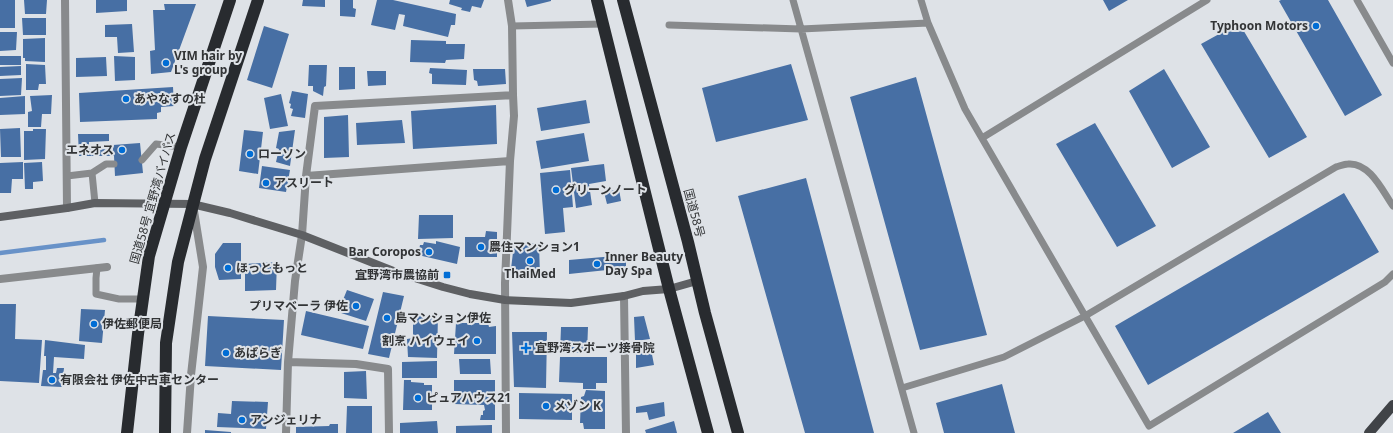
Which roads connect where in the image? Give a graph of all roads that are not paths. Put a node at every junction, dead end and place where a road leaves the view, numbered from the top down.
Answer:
1 (65, 0) edge
2 (230, 0) edge
3 (258, 0) edge
4 (508, 0) edge
5 (597, 0) edge
6 (623, 0) edge
7 (793, 0) edge
8 (921, 0) edge
9 (1207, 0) edge
10 (1358, 0) edge
11 (928, 23) junction
12 (603, 24) junction
13 (669, 25) dead end
14 (512, 26) junction
15 (801, 30) junction
16 (1393, 63) edge
17 (513, 95) junction
18 (982, 138) junction
19 (182, 147) junction
20 (142, 160) dead end
21 (510, 161) junction
22 (114, 164) dead end
23 (92, 173) junction
24 (67, 176) junction
25 (306, 176) junction
26 (95, 203) junction
27 (164, 204) junction
28 (192, 204) junction
29 (1393, 206) edge
30 (67, 208) junction
31 (0, 217) edge
32 (302, 235) junction
33 (107, 267) dead end
34 (97, 268) junction
35 (1393, 274) edge
36 (0, 279) edge
37 (698, 281) junction
38 (669, 289) junction
39 (624, 296) junction
40 (142, 298) junction
41 (505, 300) junction
42 (1085, 316) junction
43 (288, 362) junction
44 (902, 388) junction
45 (1393, 405) edge
46 (127, 433) edge
47 (165, 433) edge
48 (187, 433) edge
49 (286, 433) edge
50 (388, 433) edge
51 (506, 433) edge
52 (626, 433) edge
53 (708, 433) edge
54 (738, 433) edge
55 (914, 433) edge
56 (1369, 433) edge

1 - 24 street
2 - 19 highway, 国道58号 宜野湾バイパス
3 - 28 highway
4 - 14 street
5 - 12 highway
6 - 37 highway, 国道58号
7 - 15 lane
8 - 11 lane
9 - 18 lane
10 - 16 lane
11 - 15 lane
11 - 18 lane
12 - 14 lane
12 - 38 highway
13 - 15 lane
14 - 17 street
15 - 44 lane
17 - 21 street
17 - 25 street
18 - 42 lane
19 - 20 lane
19 - 27 highway, 国道58号 宜野湾バイパス
21 - 25 street
21 - 41 street
22 - 23 lane
23 - 24 lane
23 - 26 lane
24 - 30 street
25 - 32 street
26 - 27 street
26 - 30 street
27 - 28 street
27 - 40 highway, 国道58号 宜野湾バイパス
28 - 32 street
28 - 47 highway
28 - 48 street
29 - 42 lane
30 - 31 street
32 - 41 street
32 - 43 street
33 - 34 street
34 - 36 street
34 - 40 lane
35 - 42 lane
37 - 38 street
37 - 54 highway, 国道58号
38 - 39 street
38 - 53 highway
39 - 41 street
39 - 52 street
40 - 46 highway, 国道58号 宜野湾バイパス
41 - 51 street
42 - 44 lane
43 - 49 street
43 - 50 street
44 - 55 lane
45 - 56 main road

